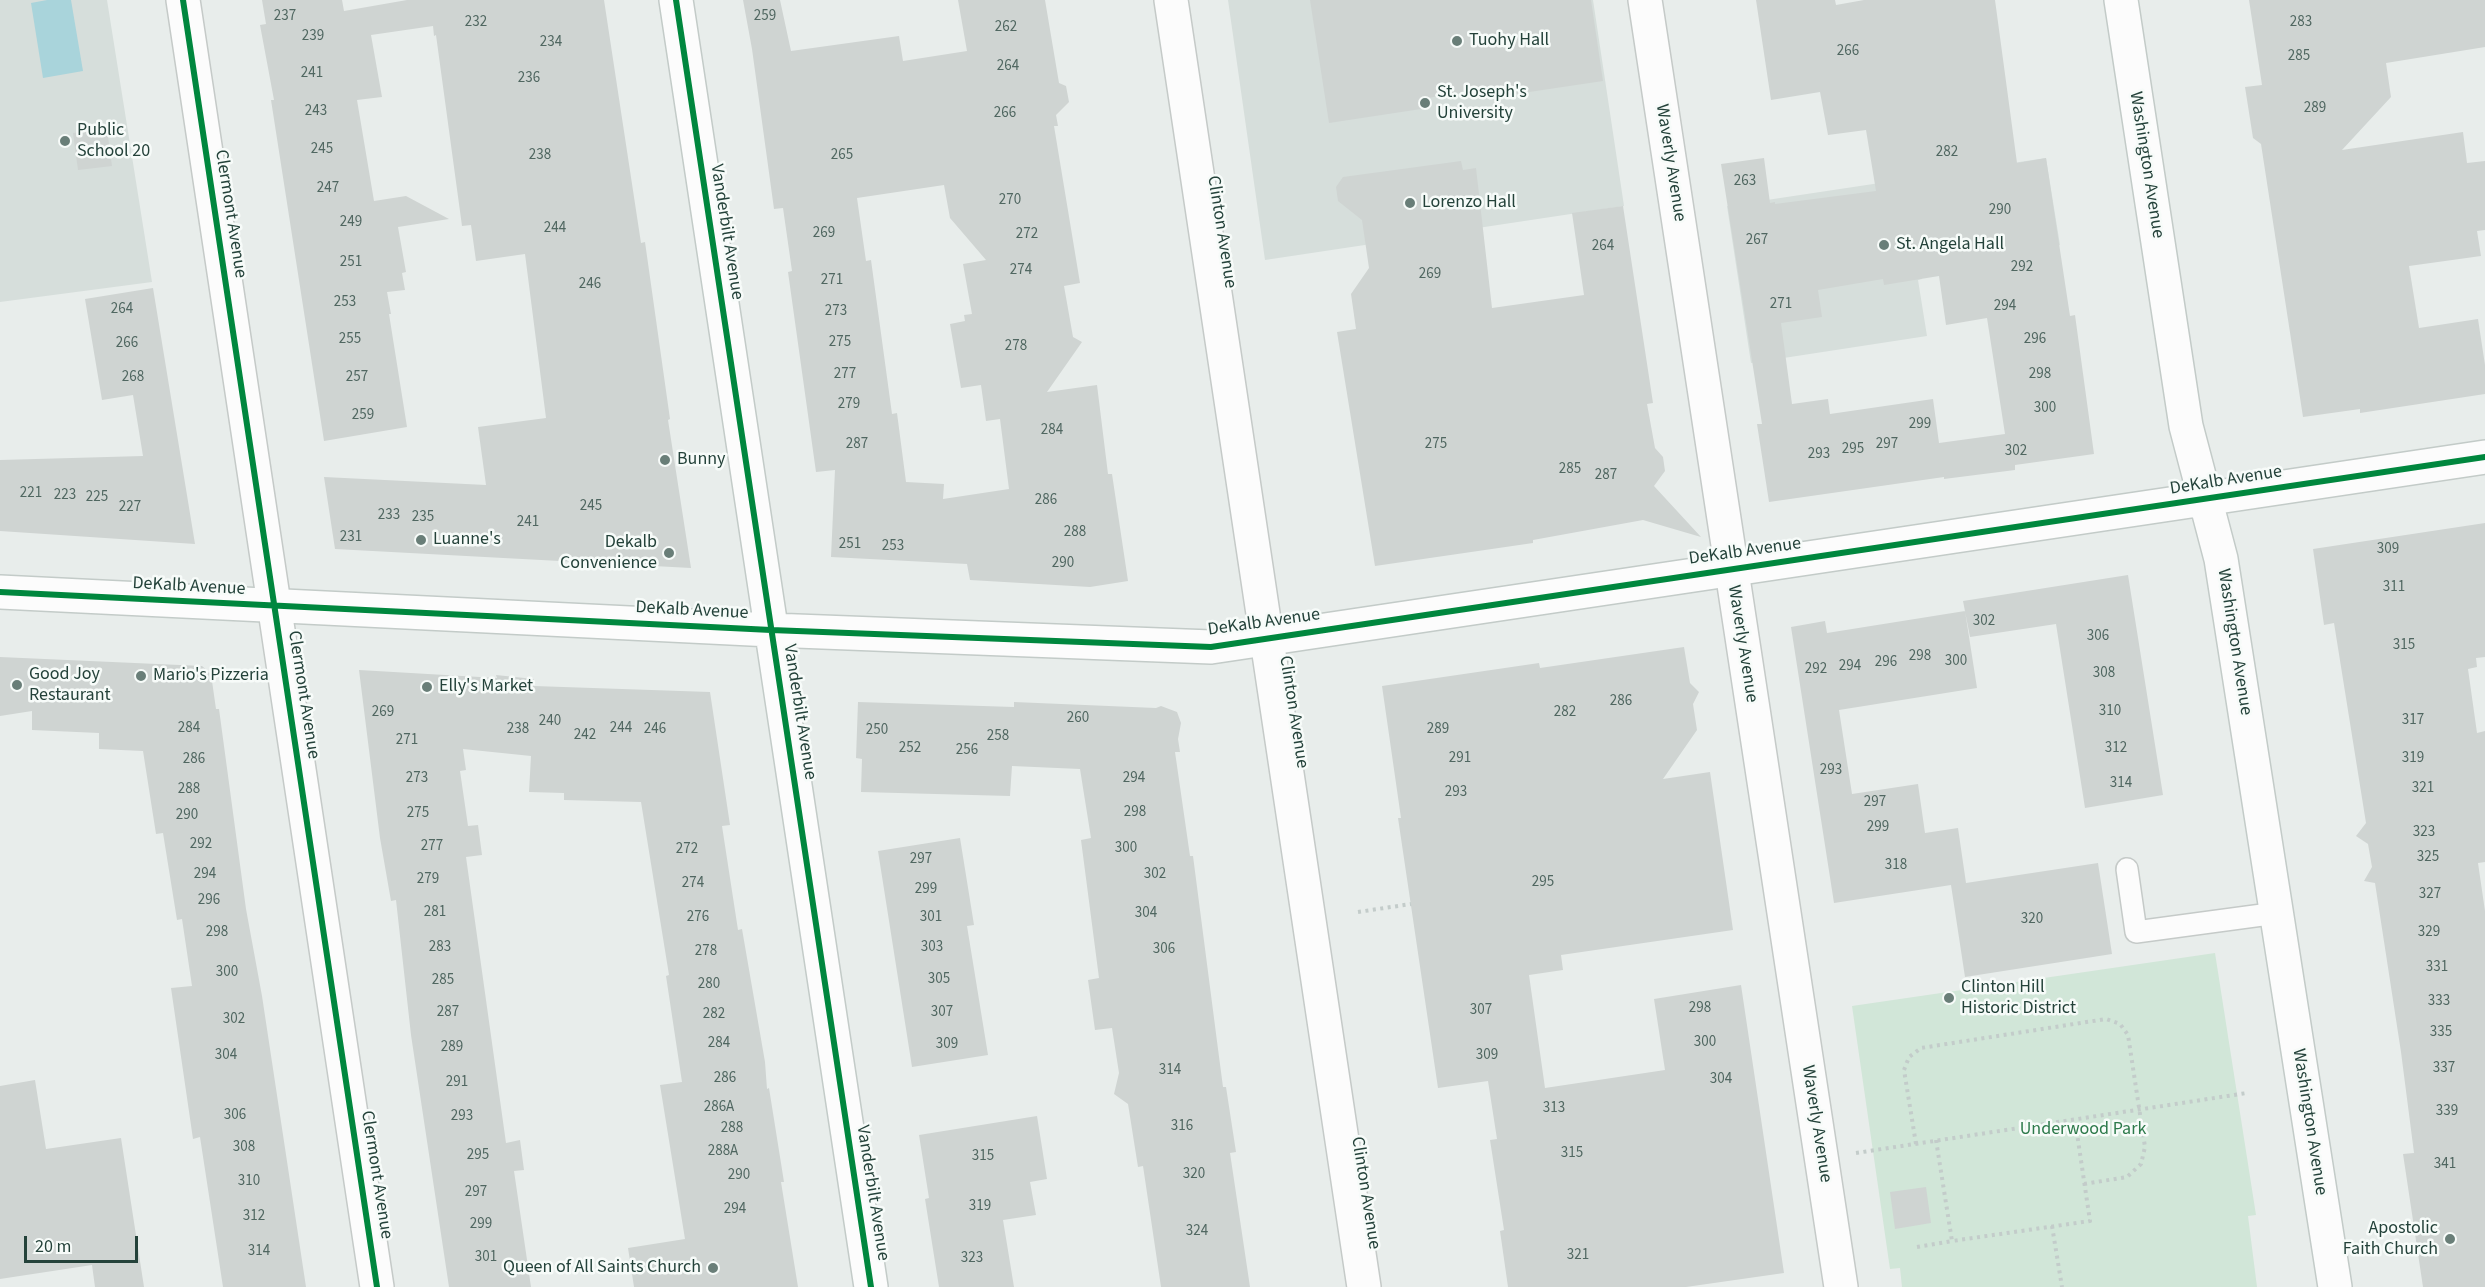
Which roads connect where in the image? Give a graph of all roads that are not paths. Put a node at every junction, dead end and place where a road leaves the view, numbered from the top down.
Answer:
1 (183, 0) edge
2 (676, 0) edge
3 (1170, 0) edge
4 (1645, 0) edge
5 (2121, 0) edge
6 (2485, 457) edge
7 (2206, 500) junction
8 (1731, 568) junction
9 (0, 592) edge
10 (274, 606) junction
11 (771, 630) junction
12 (1267, 639) junction
13 (2127, 869) dead end
14 (2277, 913) junction
15 (377, 1287) edge
16 (871, 1287) edge
17 (1364, 1287) edge
18 (1841, 1287) edge
19 (2335, 1287) edge

1 - 10 main road, Clermont Avenue
2 - 11 main road, Vanderbilt Avenue
3 - 12 main road, Clinton Avenue
4 - 8 main road, Waverly Avenue
5 - 7 main road, Washington Avenue
6 - 7 main road, DeKalb Avenue
7 - 8 main road, DeKalb Avenue
7 - 14 main road, Washington Avenue
8 - 12 main road, DeKalb Avenue
8 - 18 main road, Waverly Avenue
9 - 10 main road, DeKalb Avenue
10 - 11 main road, DeKalb Avenue
10 - 15 main road, Clermont Avenue
11 - 12 main road, DeKalb Avenue
11 - 16 main road, Vanderbilt Avenue
12 - 17 main road, Clinton Avenue
13 - 14 lane
14 - 19 main road, Washington Avenue

